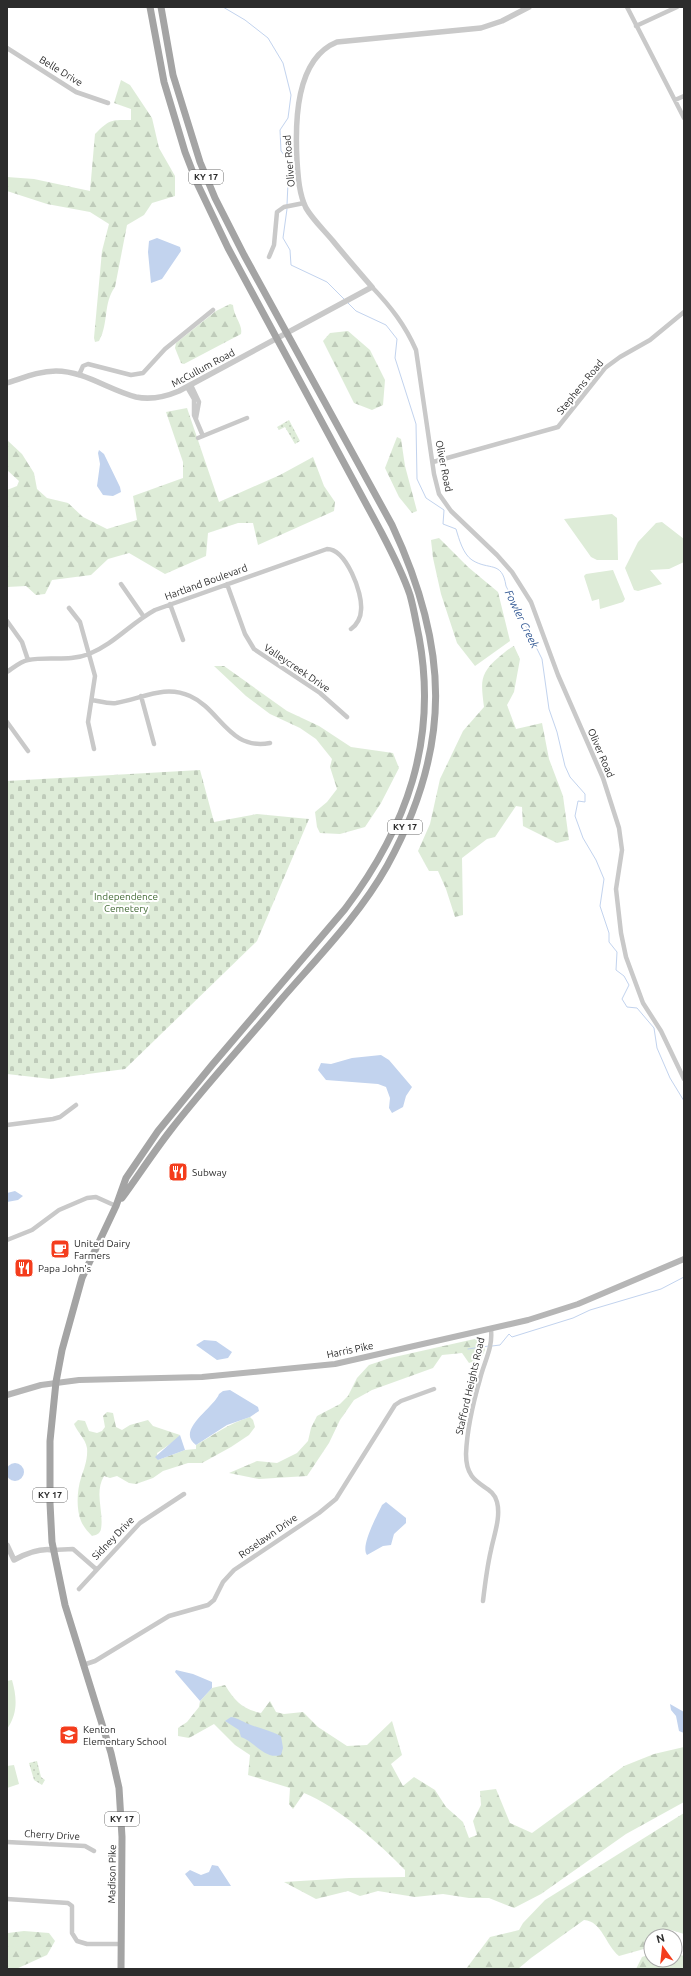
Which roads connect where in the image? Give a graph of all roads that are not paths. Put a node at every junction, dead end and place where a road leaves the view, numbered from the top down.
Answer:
1 (150, 7) edge
2 (161, 7) edge
3 (529, 7) edge
4 (627, 7) edge
5 (677, 7) edge
6 (636, 26) junction
7 (7, 48) edge
8 (684, 96) edge
9 (675, 100) junction
10 (108, 103) dead end
11 (684, 118) edge
12 (304, 204) junction
13 (269, 256) dead end
14 (372, 287) junction
15 (213, 310) dead end
16 (684, 312) edge
17 (286, 334) junction
18 (277, 338) junction
19 (79, 375) junction
20 (7, 383) edge
21 (189, 386) junction
22 (247, 418) dead end
23 (203, 436) junction
24 (198, 438) dead end
25 (434, 462) junction
26 (121, 584) dead end
27 (227, 584) junction
28 (170, 604) junction
29 (69, 608) dead end
30 (144, 617) junction
31 (7, 621) edge
32 (351, 629) dead end
33 (184, 640) dead end
34 (88, 655) junction
35 (28, 660) junction
36 (7, 672) edge
37 (141, 696) junction
38 (92, 700) junction
39 (347, 718) dead end
40 (7, 722) edge
41 (270, 743) dead end
42 (154, 744) dead end
43 (94, 749) dead end
44 (28, 751) dead end
45 (684, 1079) edge
46 (76, 1105) dead end
47 (7, 1125) edge
48 (116, 1206) junction
49 (7, 1240) edge
50 (684, 1259) edge
51 (491, 1330) junction
52 (56, 1382) junction
53 (434, 1389) dead end
54 (7, 1395) edge
55 (184, 1494) dead end
56 (7, 1545) edge
57 (54, 1550) junction
58 (96, 1569) junction
59 (79, 1589) dead end
60 (483, 1601) dead end
61 (83, 1665) junction
62 (7, 1842) edge
63 (94, 1851) dead end
64 (7, 1899) edge
65 (121, 1944) junction
66 (121, 1969) edge

1 - 18 main road, KY 17
2 - 17 main road, KY 17
3 - 12 street, Oliver Road
4 - 6 street
5 - 6 street
6 - 9 street
7 - 10 street, Belle Drive
8 - 9 street
9 - 11 street
12 - 13 street
12 - 14 street, Oliver Road
14 - 17 street, McCullum Road
14 - 25 street, Oliver Road
15 - 19 street
16 - 25 street, Stephens Road
17 - 18 street, McCullum Road
17 - 48 main road, KY 17
18 - 21 street, McCullum Road
18 - 48 main road, KY 17
19 - 20 street, McCullum Road
19 - 21 street, McCullum Road
21 - 23 street
22 - 23 street
23 - 24 street
25 - 45 street, Oliver Road
26 - 30 street
27 - 28 street, Hartland Boulevard
27 - 32 street, Hartland Boulevard
27 - 39 street, Valleycreek Drive
28 - 30 street, Hartland Boulevard
28 - 33 street
29 - 34 street
30 - 34 street, Hartland Boulevard
31 - 35 street
34 - 35 street, Hartland Boulevard
34 - 38 street
35 - 36 street, Hartland Boulevard
37 - 38 street
37 - 41 street
37 - 42 street
38 - 43 street
40 - 44 street
46 - 47 street
48 - 49 street
48 - 52 main road, KY 17
50 - 51 main road, Harris Pike
51 - 52 main road, Harris Pike
51 - 60 street, Stafford Heights Road
52 - 54 main road, Harris Pike
52 - 57 main road, KY 17
53 - 61 street, Roselawn Drive
55 - 58 street, Sidney Drive
56 - 57 street, Sidney Drive
57 - 58 street, Sidney Drive
57 - 61 main road, KY 17
58 - 59 street, Sidney Drive
61 - 65 main road, Madison Pike / KY 17
62 - 63 street, Cherry Drive
64 - 65 street
65 - 66 main road, Madison Pike / KY 17

